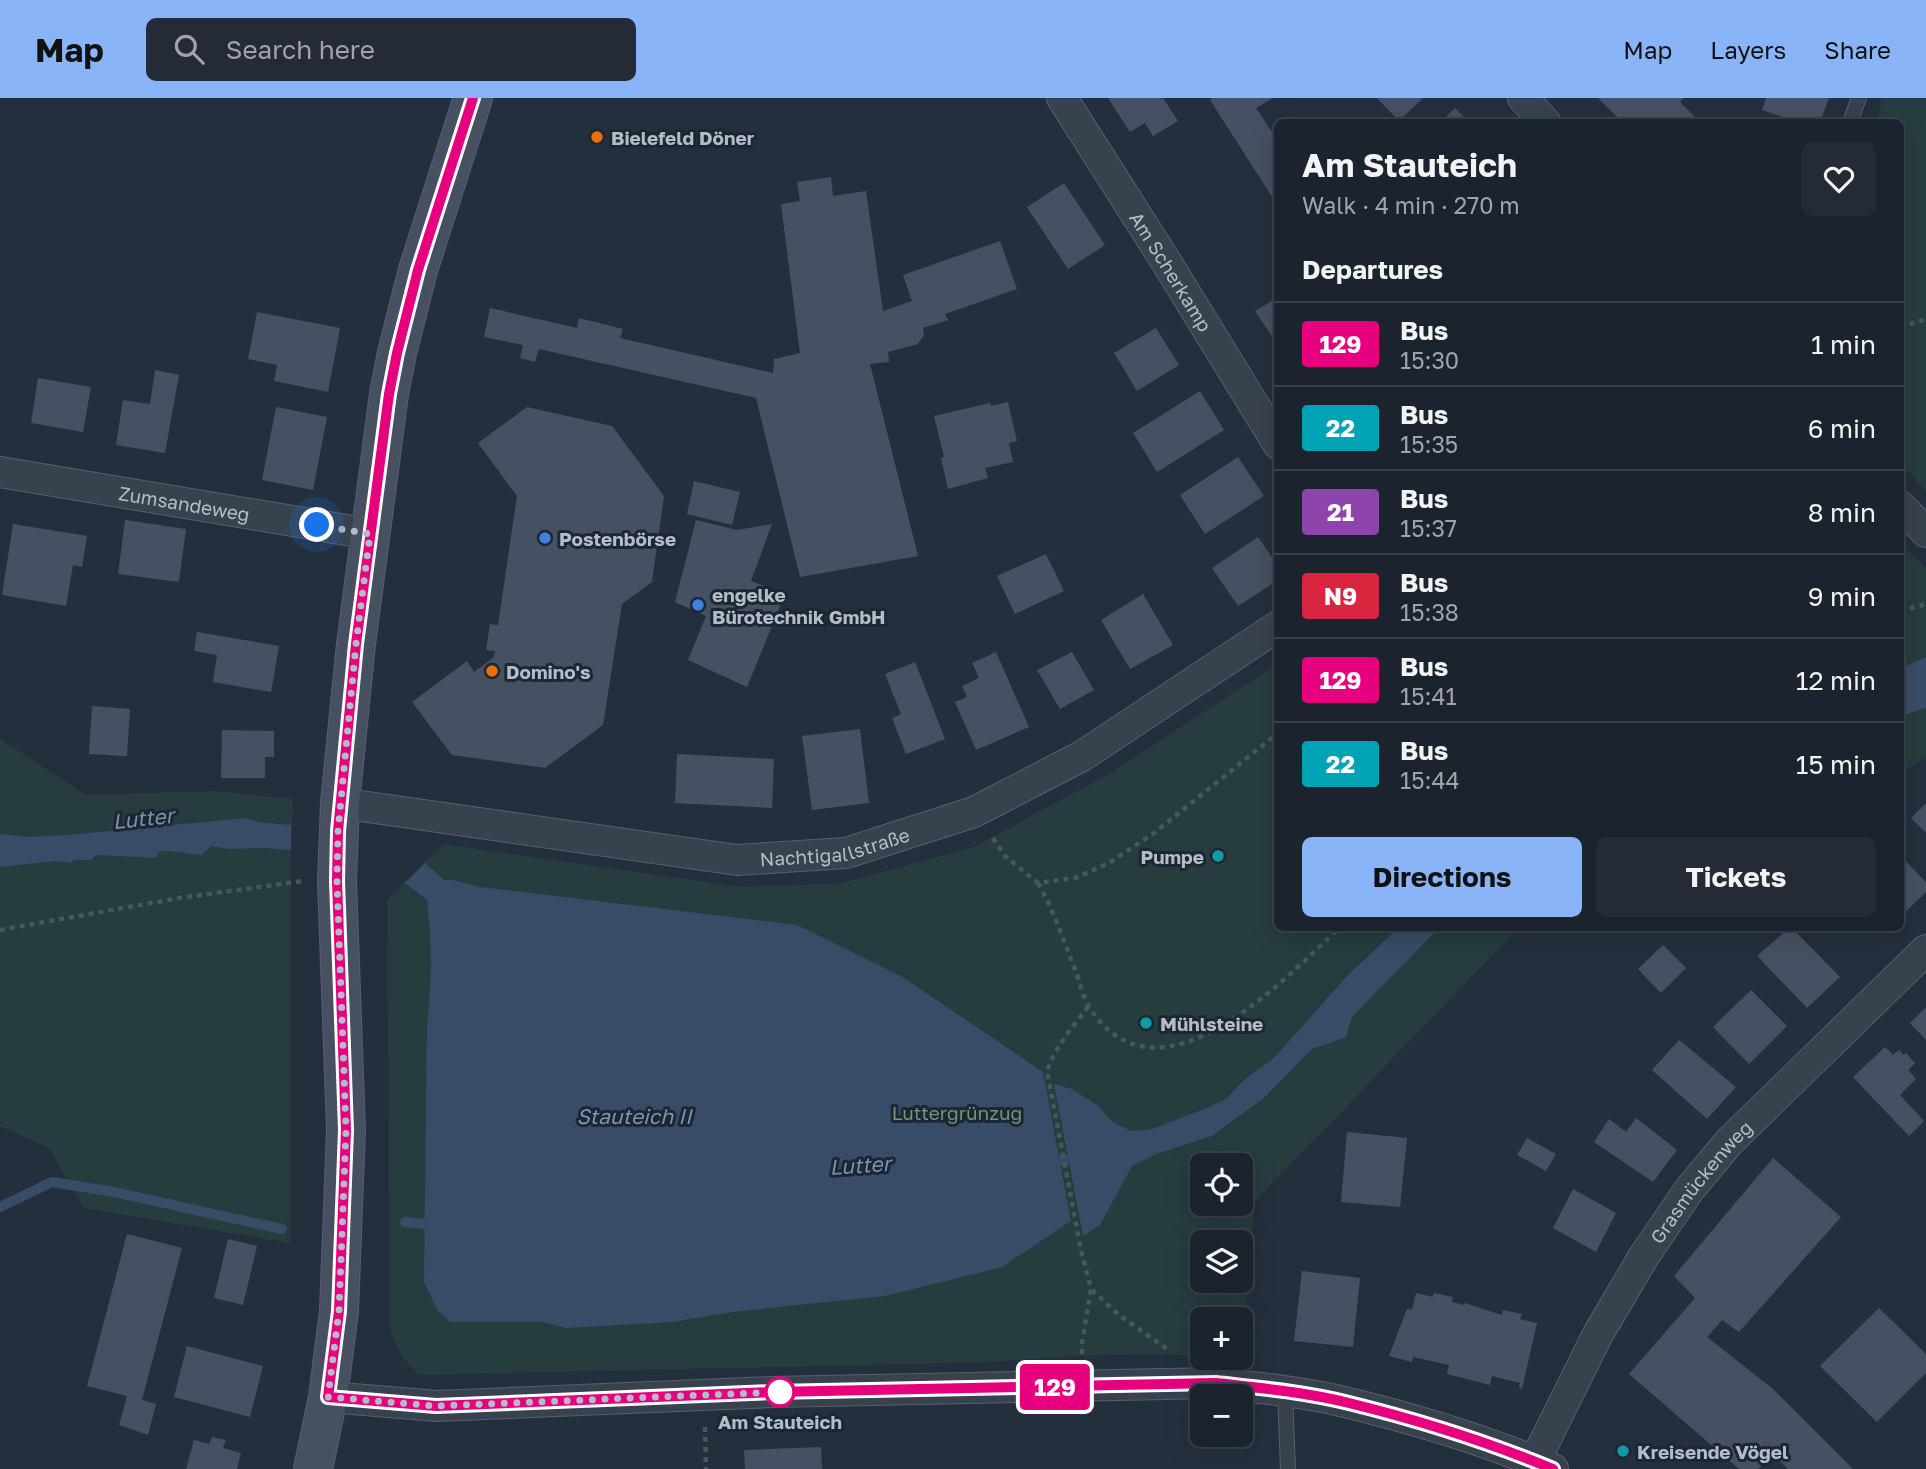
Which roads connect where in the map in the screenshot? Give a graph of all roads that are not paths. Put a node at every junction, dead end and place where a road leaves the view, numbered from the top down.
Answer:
1 (473, 98) edge
2 (1062, 98) edge
3 (1523, 98) edge
4 (1859, 98) edge
5 (1542, 119) edge
6 (1851, 119) edge
7 (1274, 437) edge
8 (0, 472) edge
9 (1904, 510) edge
10 (1926, 532) edge
11 (370, 534) junction
12 (1274, 628) edge
13 (340, 803) junction
14 (1926, 950) edge
15 (1285, 1391) junction
16 (328, 1397) junction
17 (1544, 1465) edge
18 (313, 1469) edge
19 (1289, 1469) edge

1 - 11 street
2 - 7 street, Am Scherkamp
3 - 5 street
4 - 6 lane
8 - 11 street, Zumsandeweg
9 - 10 street
11 - 13 street
12 - 13 street, Nachtigallstraße
13 - 16 street
14 - 17 street, Grasmückenweg
15 - 16 street
15 - 17 street
15 - 19 lane
16 - 18 street

